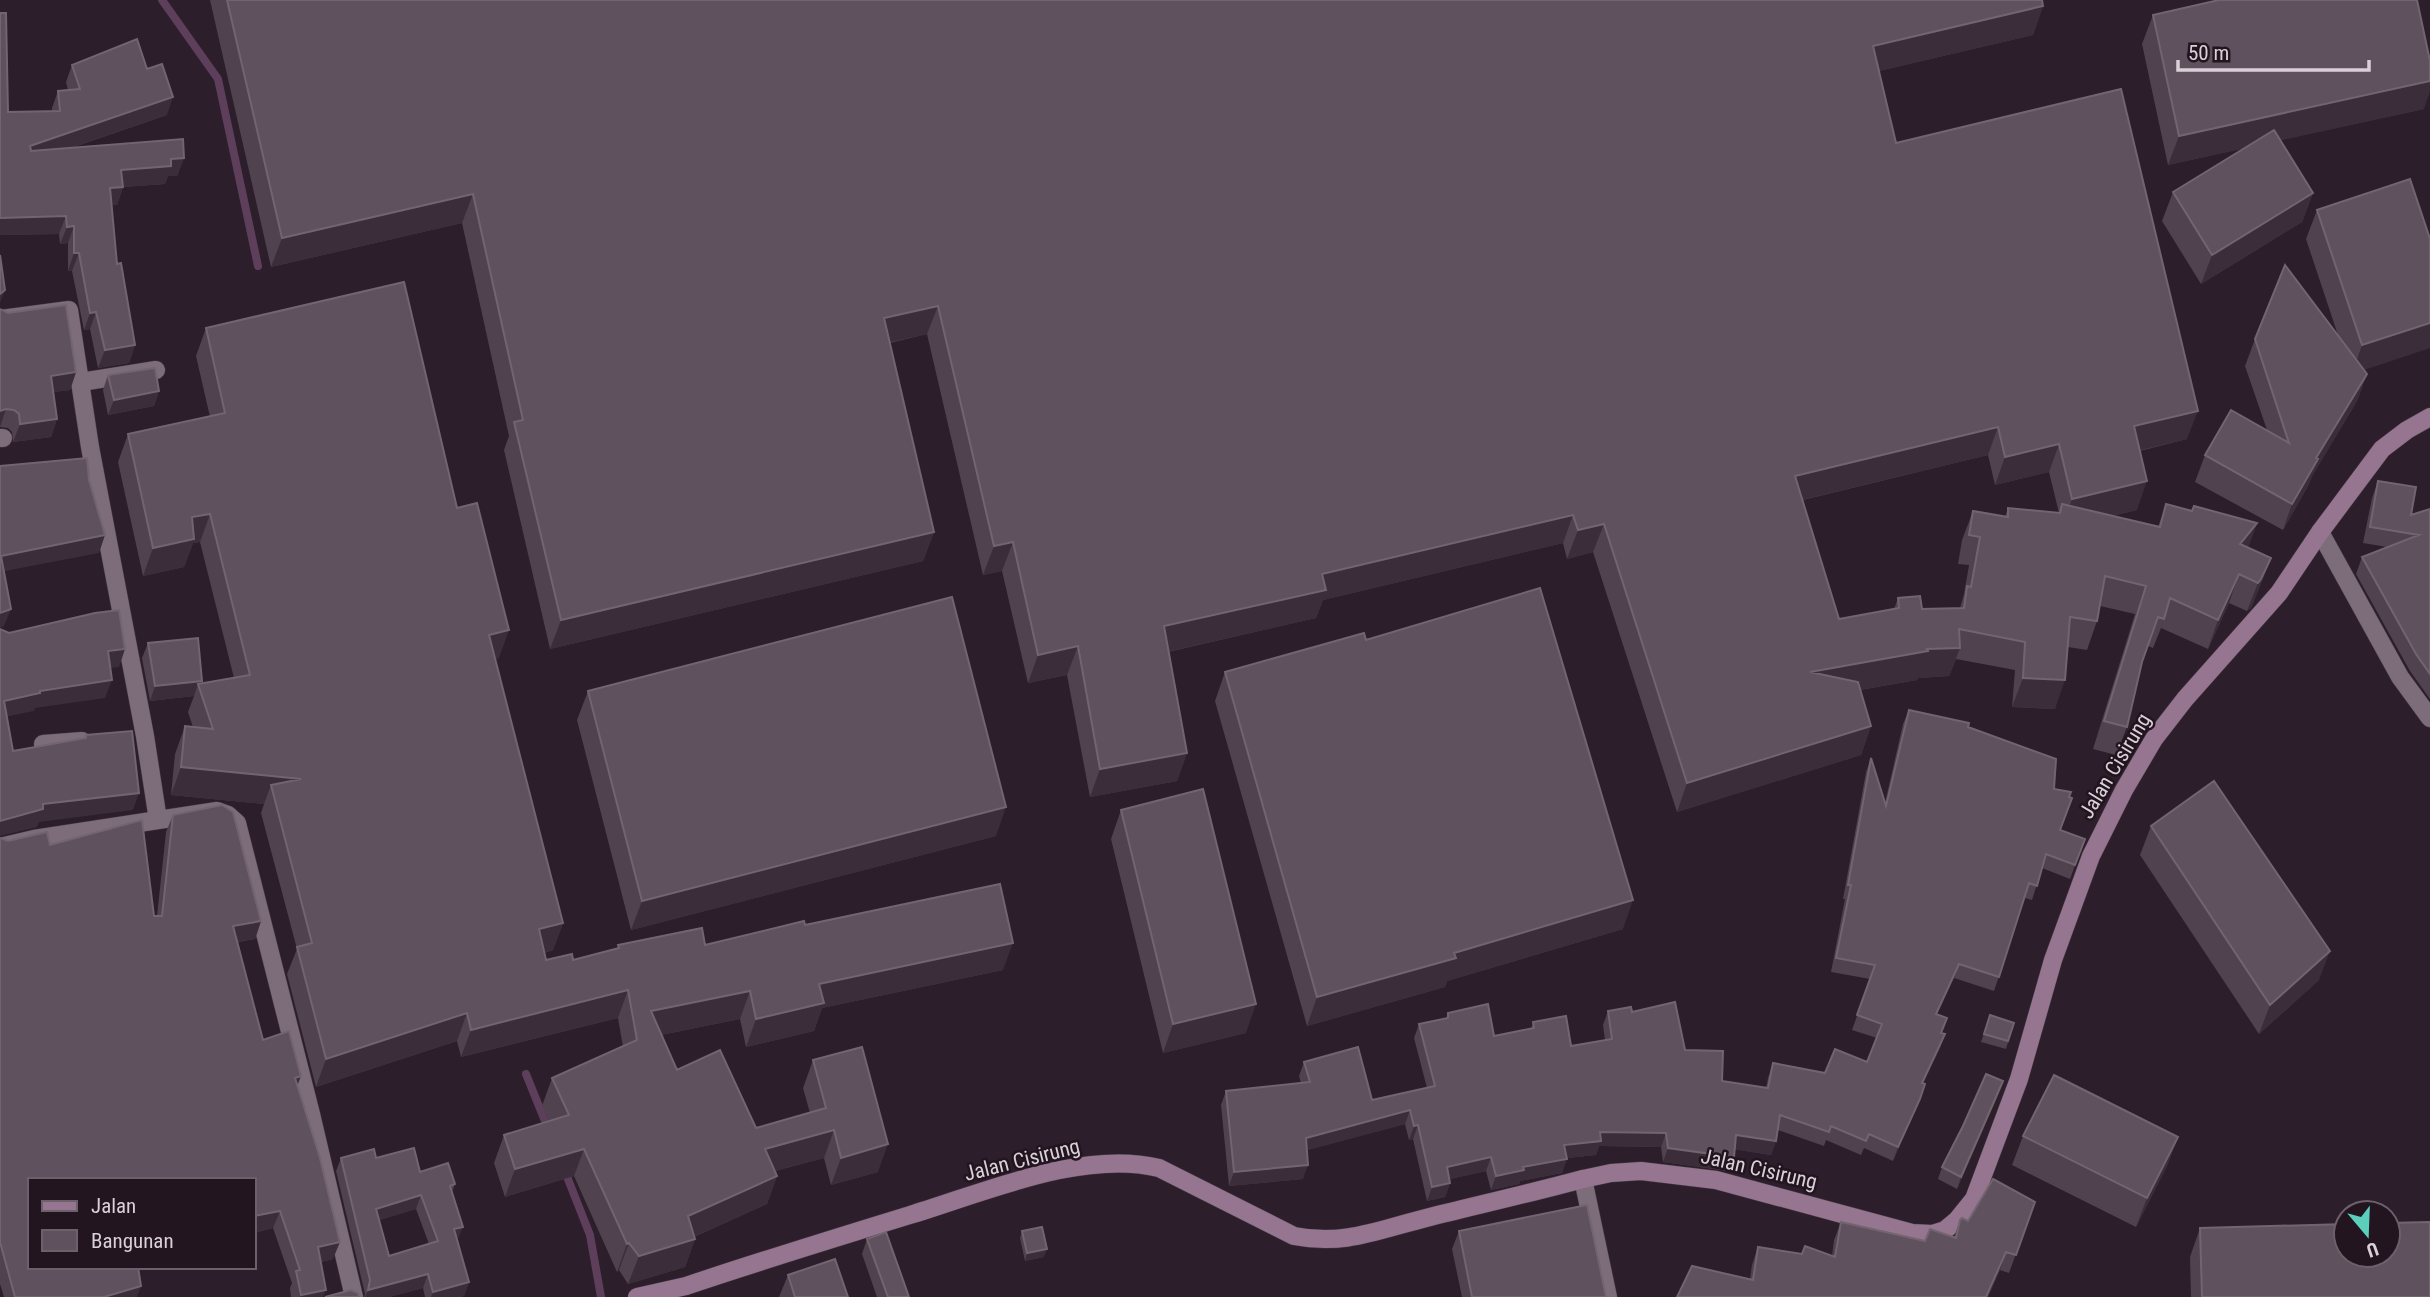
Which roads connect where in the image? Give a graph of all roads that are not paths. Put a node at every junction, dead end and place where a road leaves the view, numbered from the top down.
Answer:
1 (0, 319) edge
2 (156, 370) edge
3 (82, 382) junction
4 (2430, 417) edge
5 (2320, 532) junction
6 (2430, 718) edge
7 (94, 740) edge
8 (43, 744) edge
9 (158, 820) junction
10 (0, 847) edge
11 (1583, 1178) junction
12 (354, 1297) edge
13 (637, 1297) edge
14 (1608, 1297) edge

1 - 3 street
2 - 3 street
3 - 9 street
4 - 5 main road, Jalan Cisirung
5 - 6 street
5 - 11 main road, Jalan Cisirung
7 - 8 street
9 - 10 street
9 - 12 street
11 - 13 main road, Jalan Cisirung
11 - 14 street

